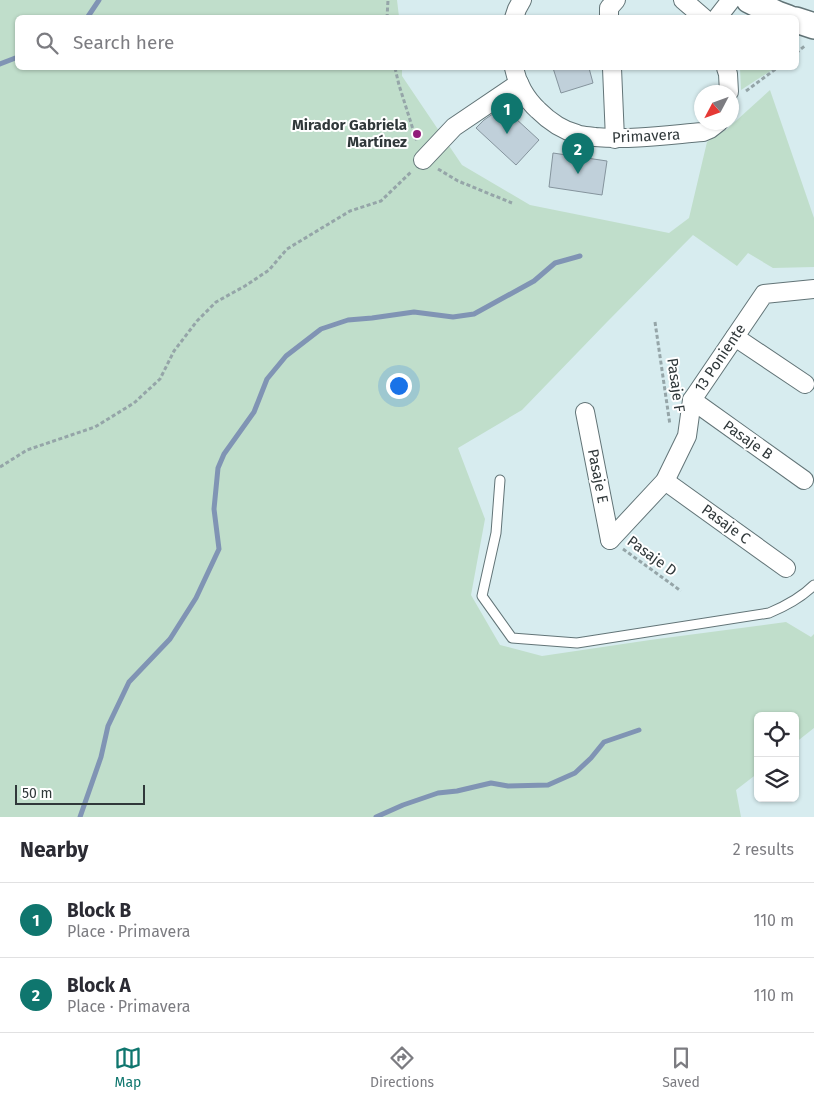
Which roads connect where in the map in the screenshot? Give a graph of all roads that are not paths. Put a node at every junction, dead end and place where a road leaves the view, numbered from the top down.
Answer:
1 (522, 0) edge
2 (616, 0) edge
3 (683, 0) edge
4 (732, 0) edge
5 (749, 0) edge
6 (515, 15) edge
7 (609, 15) edge
8 (700, 15) edge
9 (720, 15) edge
10 (780, 15) edge
11 (799, 21) edge
12 (814, 26) edge
13 (612, 70) edge
14 (727, 70) edge
15 (516, 75) edge
16 (731, 85) edge
17 (707, 130) edge
18 (615, 139) junction
19 (423, 160) road end
20 (814, 289) edge
21 (735, 336) junction
22 (805, 384) dead end
23 (692, 400) junction
24 (585, 412) dead end
25 (500, 480) dead end
26 (804, 480) dead end
27 (665, 481) junction
28 (610, 540) joint
29 (786, 568) dead end
30 (814, 585) edge

1 - 6 street
2 - 7 street
3 - 8 street
4 - 9 street
5 - 10 street
11 - 12 street
13 - 18 street
14 - 16 street
15 - 18 street, Primavera
15 - 19 street
17 - 18 street, Primavera
20 - 21 street, 13 Poniente
21 - 22 street
21 - 23 street, 13 Poniente
23 - 26 street, Pasaje B
23 - 27 street, 13 Poniente
24 - 28 street, Pasaje E
25 - 30 lane
27 - 28 street, 13 Poniente
27 - 29 street, Pasaje C

